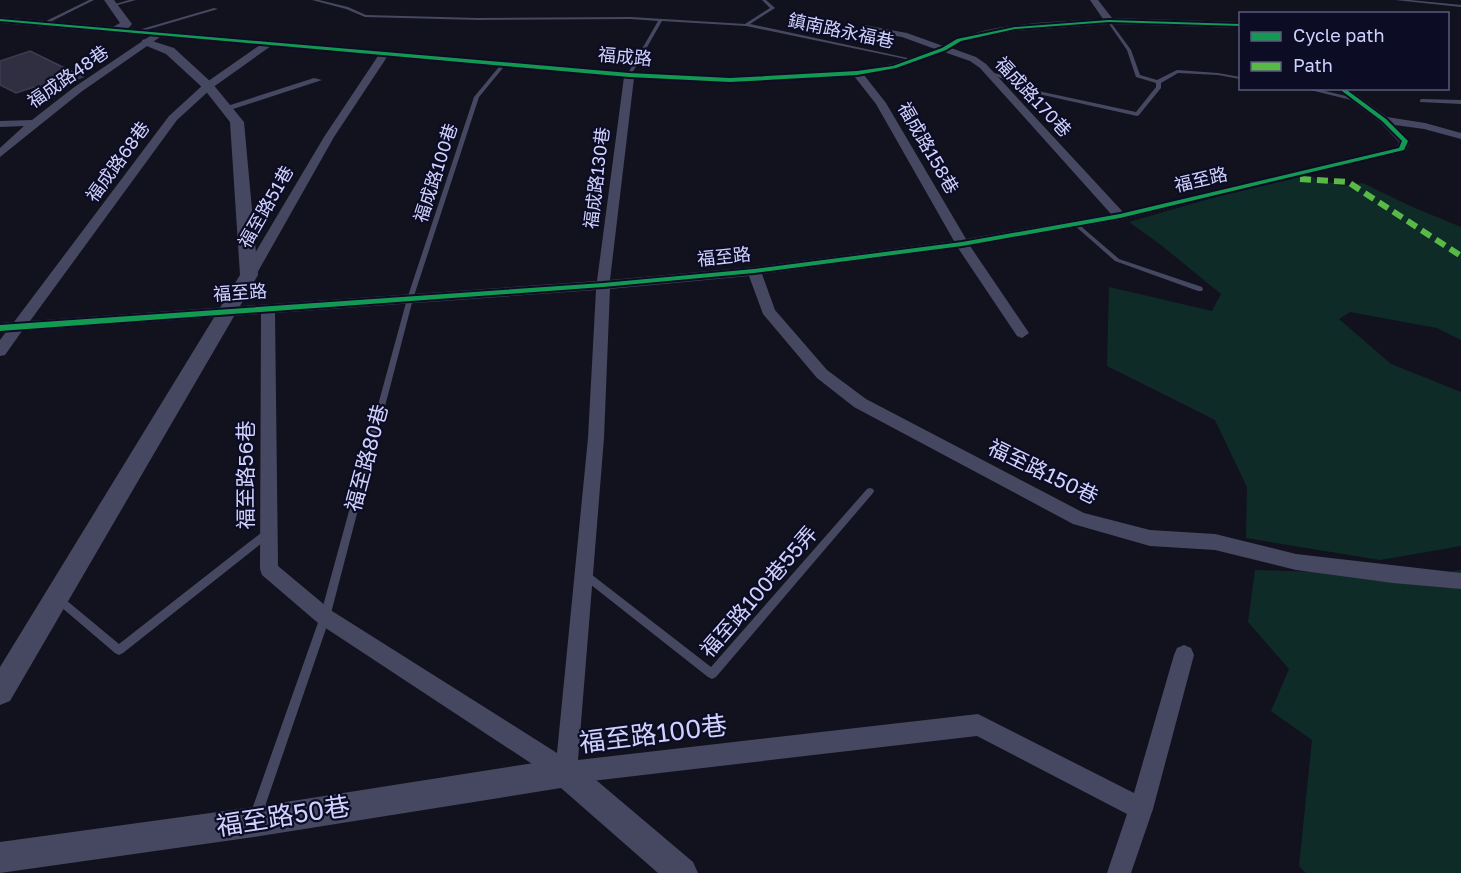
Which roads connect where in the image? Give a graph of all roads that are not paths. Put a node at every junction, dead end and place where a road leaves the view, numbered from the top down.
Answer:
1 (92, 0) edge
2 (134, 0) edge
3 (314, 0) edge
4 (764, 0) edge
5 (1094, 0) edge
6 (1396, 0) edge
7 (111, 3) edge
8 (1461, 6) edge
9 (216, 9) dead end
10 (0, 20) edge
11 (661, 20) junction
12 (1109, 21) junction
13 (42, 24) junction
14 (746, 25) junction
15 (1239, 25) edge
16 (864, 28) dead end
17 (117, 29) junction
18 (137, 31) junction
19 (160, 33) junction
20 (146, 42) junction
21 (270, 42) junction
22 (944, 49) junction
23 (385, 53) junction
24 (915, 60) junction
25 (505, 63) junction
26 (857, 73) junction
27 (990, 73) junction
28 (629, 75) junction
29 (1239, 78) edge
30 (316, 80) dead end
31 (1158, 82) junction
32 (208, 86) junction
33 (1313, 90) edge
34 (1342, 90) edge
35 (1351, 98) junction
36 (1422, 101) dead end
37 (1461, 102) edge
38 (226, 108) junction
39 (1384, 120) junction
40 (32, 123) junction
41 (0, 124) edge
42 (1461, 136) edge
43 (0, 154) edge
44 (1120, 216) junction
45 (1076, 224) junction
46 (962, 244) junction
47 (754, 271) junction
48 (249, 275) junction
49 (603, 285) junction
50 (1200, 288) dead end
51 (410, 299) junction
52 (268, 308) junction
53 (229, 310) junction
54 (19, 327) junction
55 (0, 328) edge
56 (1022, 333) dead end
57 (0, 351) edge
58 (870, 491) dead end
59 (269, 532) junction
60 (583, 573) junction
61 (1461, 581) edge
62 (57, 598) junction
63 (325, 617) junction
64 (1184, 655) dead end
65 (0, 692) edge
66 (566, 773) junction
67 (1141, 809) junction
68 (254, 822) junction
69 (0, 858) edge
70 (682, 873) edge
71 (1119, 873) edge

1 - 13 lane
2 - 7 lane
3 - 11 lane, 鎮南路永福巷
4 - 14 lane
5 - 12 street
6 - 8 lane
7 - 17 street
9 - 18 lane
10 - 13 street, 福成路
11 - 14 lane, 鎮南路永福巷
11 - 28 lane
12 - 15 street, 福成路
12 - 22 street, 福成路
12 - 31 lane
13 - 17 street, 福成路
14 - 24 lane, 鎮南路永福巷
16 - 22 street, 福成路170巷
17 - 18 street, 福成路
18 - 19 street, 福成路
19 - 20 street, 福成路48巷
19 - 21 street, 福成路
20 - 32 street, 福至路51巷
20 - 40 street, 福成路48巷
21 - 23 street, 福成路
21 - 32 street, 福成路68巷
22 - 24 street, 福成路
22 - 27 street, 福成路170巷
23 - 25 street, 福成路
23 - 48 street, 福至路51巷
24 - 26 street, 福成路
25 - 28 street, 福成路
25 - 51 lane, 福成路100巷
26 - 28 street, 福成路
26 - 46 street, 福成路158巷
27 - 31 lane
27 - 44 street, 福成路170巷
28 - 49 street, 福成路130巷
29 - 31 lane
30 - 38 street
32 - 38 street, 福至路51巷
32 - 54 street, 福成路68巷
33 - 35 lane
34 - 35 street
35 - 39 street
36 - 37 lane
38 - 48 street, 福至路51巷
39 - 42 street
39 - 44 street, 福至路
40 - 41 street
40 - 43 street, 福成路48巷
44 - 45 street, 福至路
45 - 46 street, 福至路
45 - 50 lane
46 - 47 street, 福至路
46 - 56 street, 福成路158巷
47 - 49 street, 福至路
47 - 61 street, 福至路150巷
48 - 53 street
49 - 51 street, 福至路
49 - 60 street, 福至路100巷
51 - 52 street, 福至路
51 - 63 lane, 福至路80巷
52 - 53 street, 福至路
52 - 59 street, 福至路56巷
53 - 54 street, 福至路
53 - 62 street
54 - 55 street, 福至路
54 - 57 street, 福成路68巷
58 - 60 lane, 福至路100巷55弄
59 - 62 lane
59 - 63 street, 福至路56巷
60 - 66 street, 福至路100巷
62 - 65 street
63 - 66 street
63 - 68 lane, 福至路80巷
64 - 67 street
66 - 67 street, 福至路100巷
66 - 68 street, 福至路50巷
66 - 70 street
67 - 71 street
68 - 69 street, 福至路50巷

